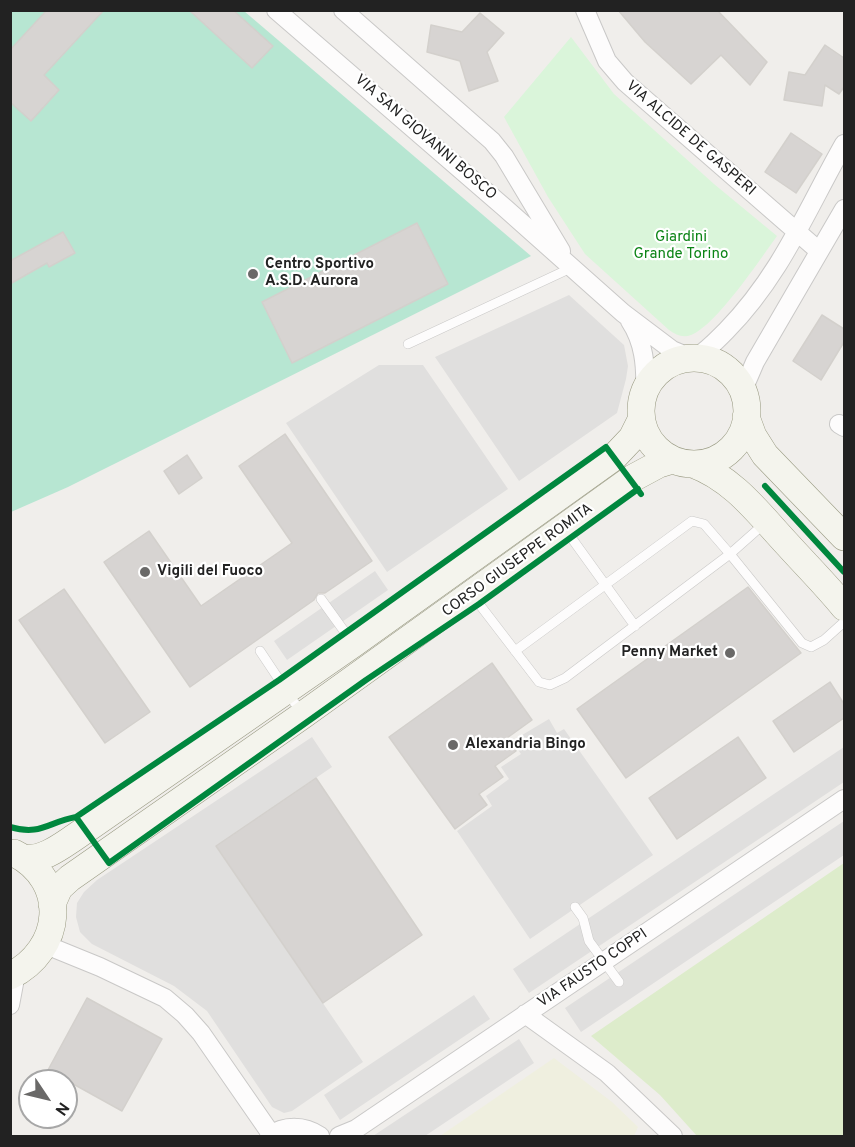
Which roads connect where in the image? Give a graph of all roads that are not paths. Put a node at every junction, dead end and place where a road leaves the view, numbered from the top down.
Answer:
1 (276, 10) edge
2 (343, 10) edge
3 (585, 10) edge
4 (844, 144) edge
5 (844, 209) edge
6 (798, 233) junction
7 (819, 251) junction
8 (571, 268) junction
9 (623, 313) junction
10 (408, 344) dead end
11 (693, 358) junction
12 (645, 390) junction
13 (745, 406) junction
14 (641, 420) junction
15 (682, 462) junction
16 (766, 522) junction
17 (564, 528) junction
18 (844, 537) edge
19 (730, 555) junction
20 (605, 585) junction
21 (472, 594) junction
22 (321, 599) dead end
23 (844, 607) edge
24 (844, 622) edge
25 (635, 626) junction
26 (353, 644) junction
27 (260, 651) dead end
28 (515, 651) junction
29 (286, 690) junction
30 (303, 715) junction
31 (844, 799) edge
32 (17, 855) edge
33 (52, 904) junction
34 (575, 907) dead end
35 (46, 945) junction
36 (605, 961) junction
37 (13, 975) edge
38 (620, 982) dead end
39 (10, 1005) edge
40 (525, 1014) junction
41 (270, 1135) edge
42 (320, 1137) edge
43 (339, 1137) edge
44 (673, 1137) edge

1 - 8 street, VIA SAN GIOVANNI BOSCO
2 - 8 street, VIA SAN GIOVANNI BOSCO
3 - 6 street, VIA ALCIDE DE GASPERI
4 - 6 street
5 - 7 street
6 - 7 street, VIA ALCIDE DE GASPERI
6 - 11 street
7 - 13 street
8 - 9 street, VIA SAN GIOVANNI BOSCO
8 - 10 lane
9 - 11 street
9 - 12 street
11 - 12 main road
11 - 13 main road
12 - 14 main road
13 - 15 main road
13 - 18 main road
14 - 15 main road
14 - 26 main road, CORSO GIUSEPPE ROMITA
15 - 16 main road
15 - 17 main road, CORSO GIUSEPPE ROMITA
16 - 19 lane
16 - 23 main road
17 - 20 lane
17 - 21 main road, CORSO GIUSEPPE ROMITA
19 - 20 lane
19 - 24 lane
19 - 25 lane
20 - 25 lane
20 - 28 lane
21 - 28 lane
21 - 30 main road, CORSO GIUSEPPE ROMITA
22 - 26 lane
25 - 28 lane
26 - 29 main road, CORSO GIUSEPPE ROMITA
27 - 29 lane
29 - 30 lane
29 - 32 main road, CORSO GIUSEPPE ROMITA
30 - 33 main road, CORSO GIUSEPPE ROMITA
31 - 36 street, VIA FAUSTO COPPI
32 - 33 main road
33 - 35 main road
34 - 36 lane
35 - 37 main road
35 - 41 street
36 - 38 lane
36 - 40 street, VIA FAUSTO COPPI
37 - 39 street
40 - 43 street, VIA FAUSTO COPPI
40 - 44 street
41 - 42 street

